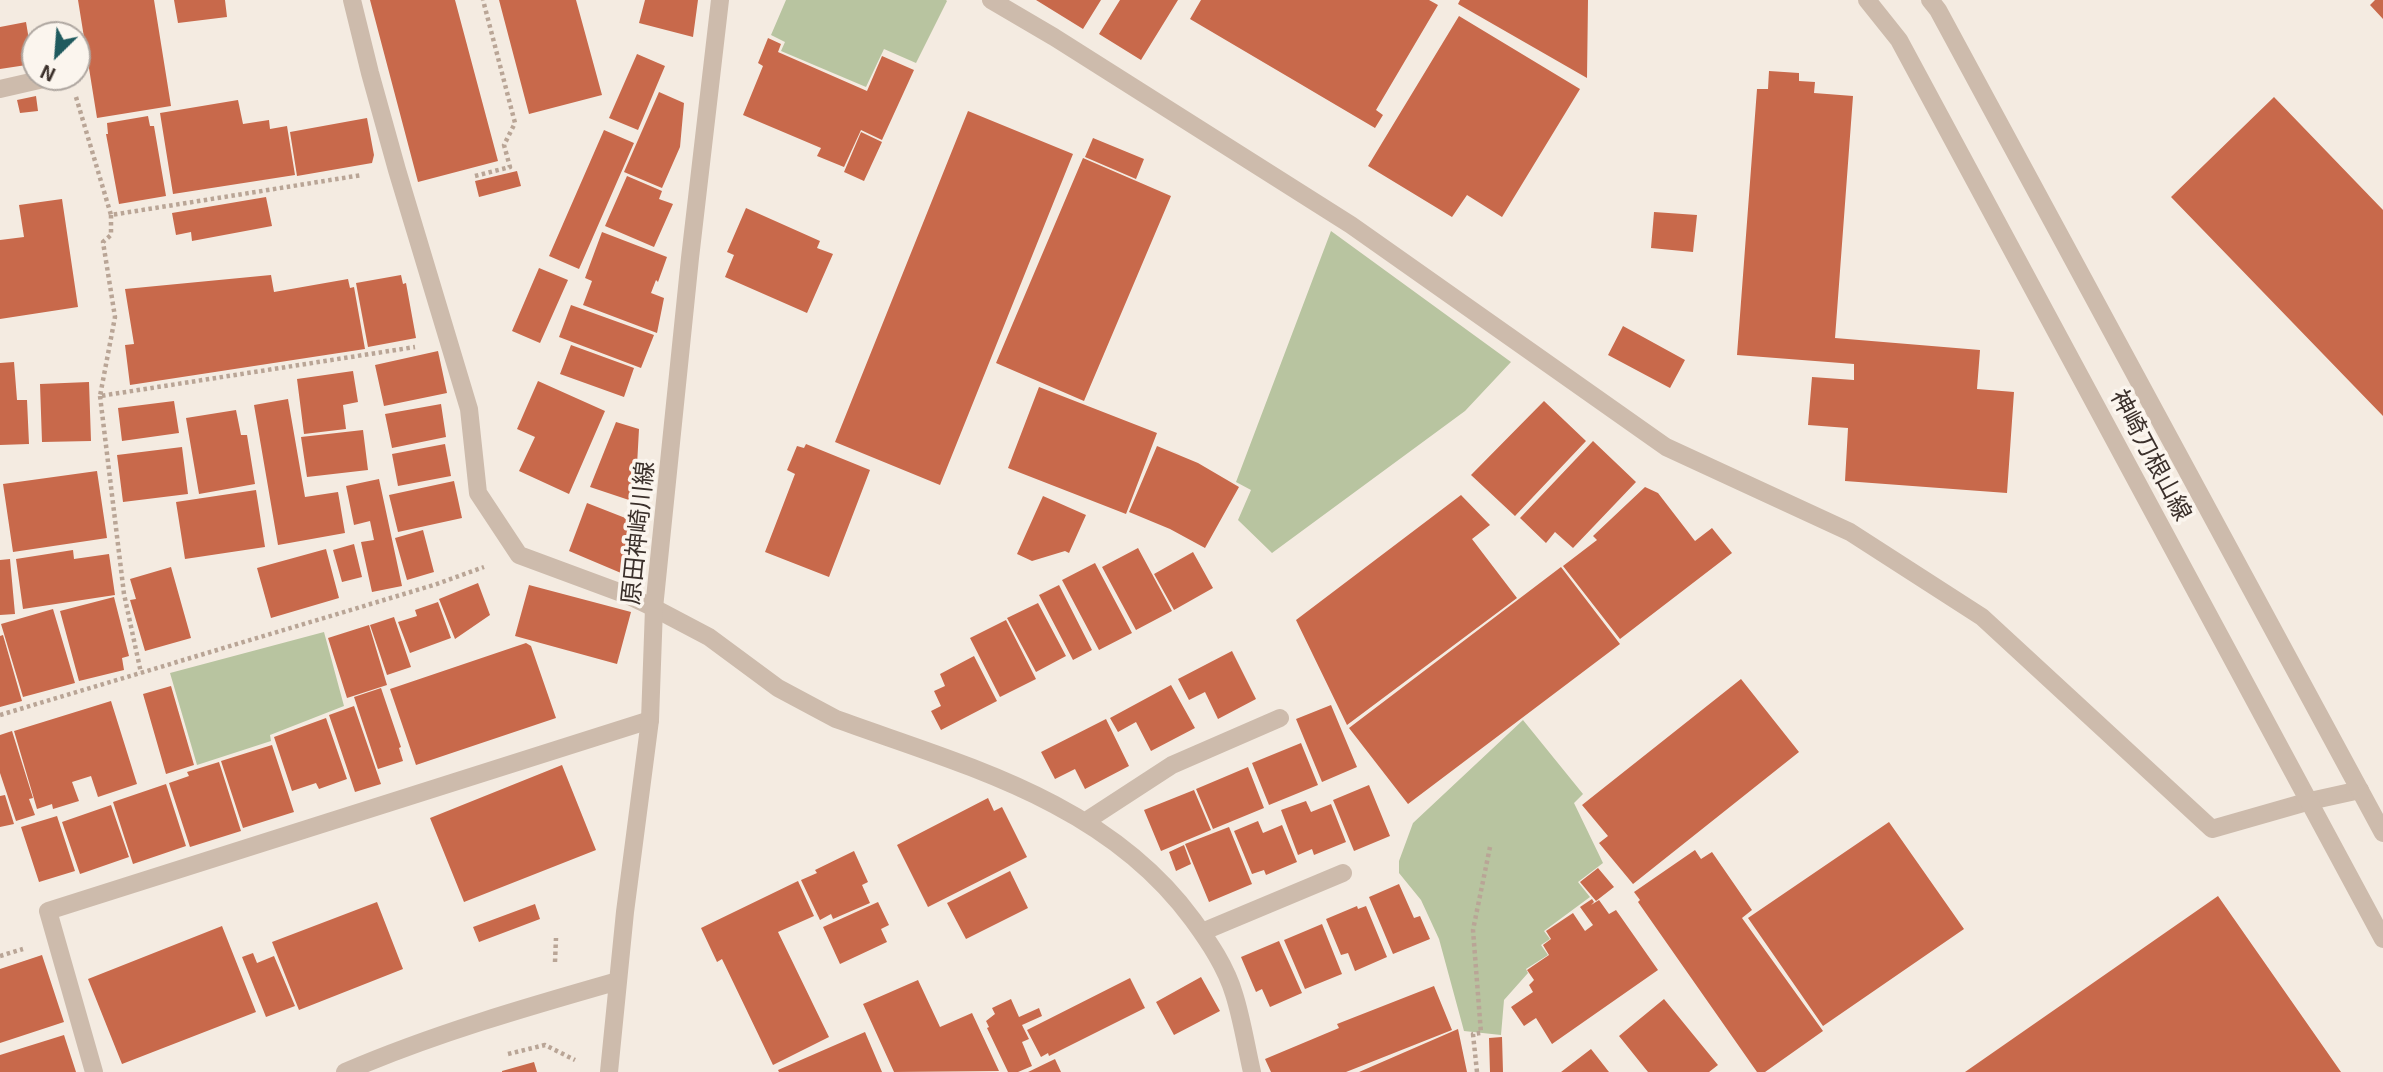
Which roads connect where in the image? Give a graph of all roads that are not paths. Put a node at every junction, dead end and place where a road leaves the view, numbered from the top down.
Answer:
1 (352, 0) edge
2 (720, 0) edge
3 (991, 0) edge
4 (1867, 0) edge
5 (1930, 0) edge
6 (1012, 5) edge
7 (21, 84) edge
8 (0, 89) edge
9 (654, 608) junction
10 (1280, 718) dead end
11 (650, 720) junction
12 (2360, 790) junction
13 (2310, 801) junction
14 (1086, 821) junction
15 (2383, 833) edge
16 (1343, 873) dead end
17 (1202, 932) junction
18 (2383, 939) edge
19 (618, 981) junction
20 (94, 1072) edge
21 (345, 1072) edge
22 (609, 1072) edge
23 (1252, 1072) edge

1 - 9 street
2 - 9 street, 原田神崎川線
3 - 6 street
4 - 13 street, 神崎刀根山線
5 - 12 street, 神崎刀根山線
6 - 13 street
7 - 8 street
9 - 11 street, 原田神崎川線
9 - 14 street
10 - 14 street
11 - 19 street, 原田神崎川線
11 - 20 street
12 - 13 street
12 - 15 street, 神崎刀根山線
13 - 18 street, 神崎刀根山線
14 - 17 street
16 - 17 street
17 - 23 street
19 - 21 street
19 - 22 street, 原田神崎川線

